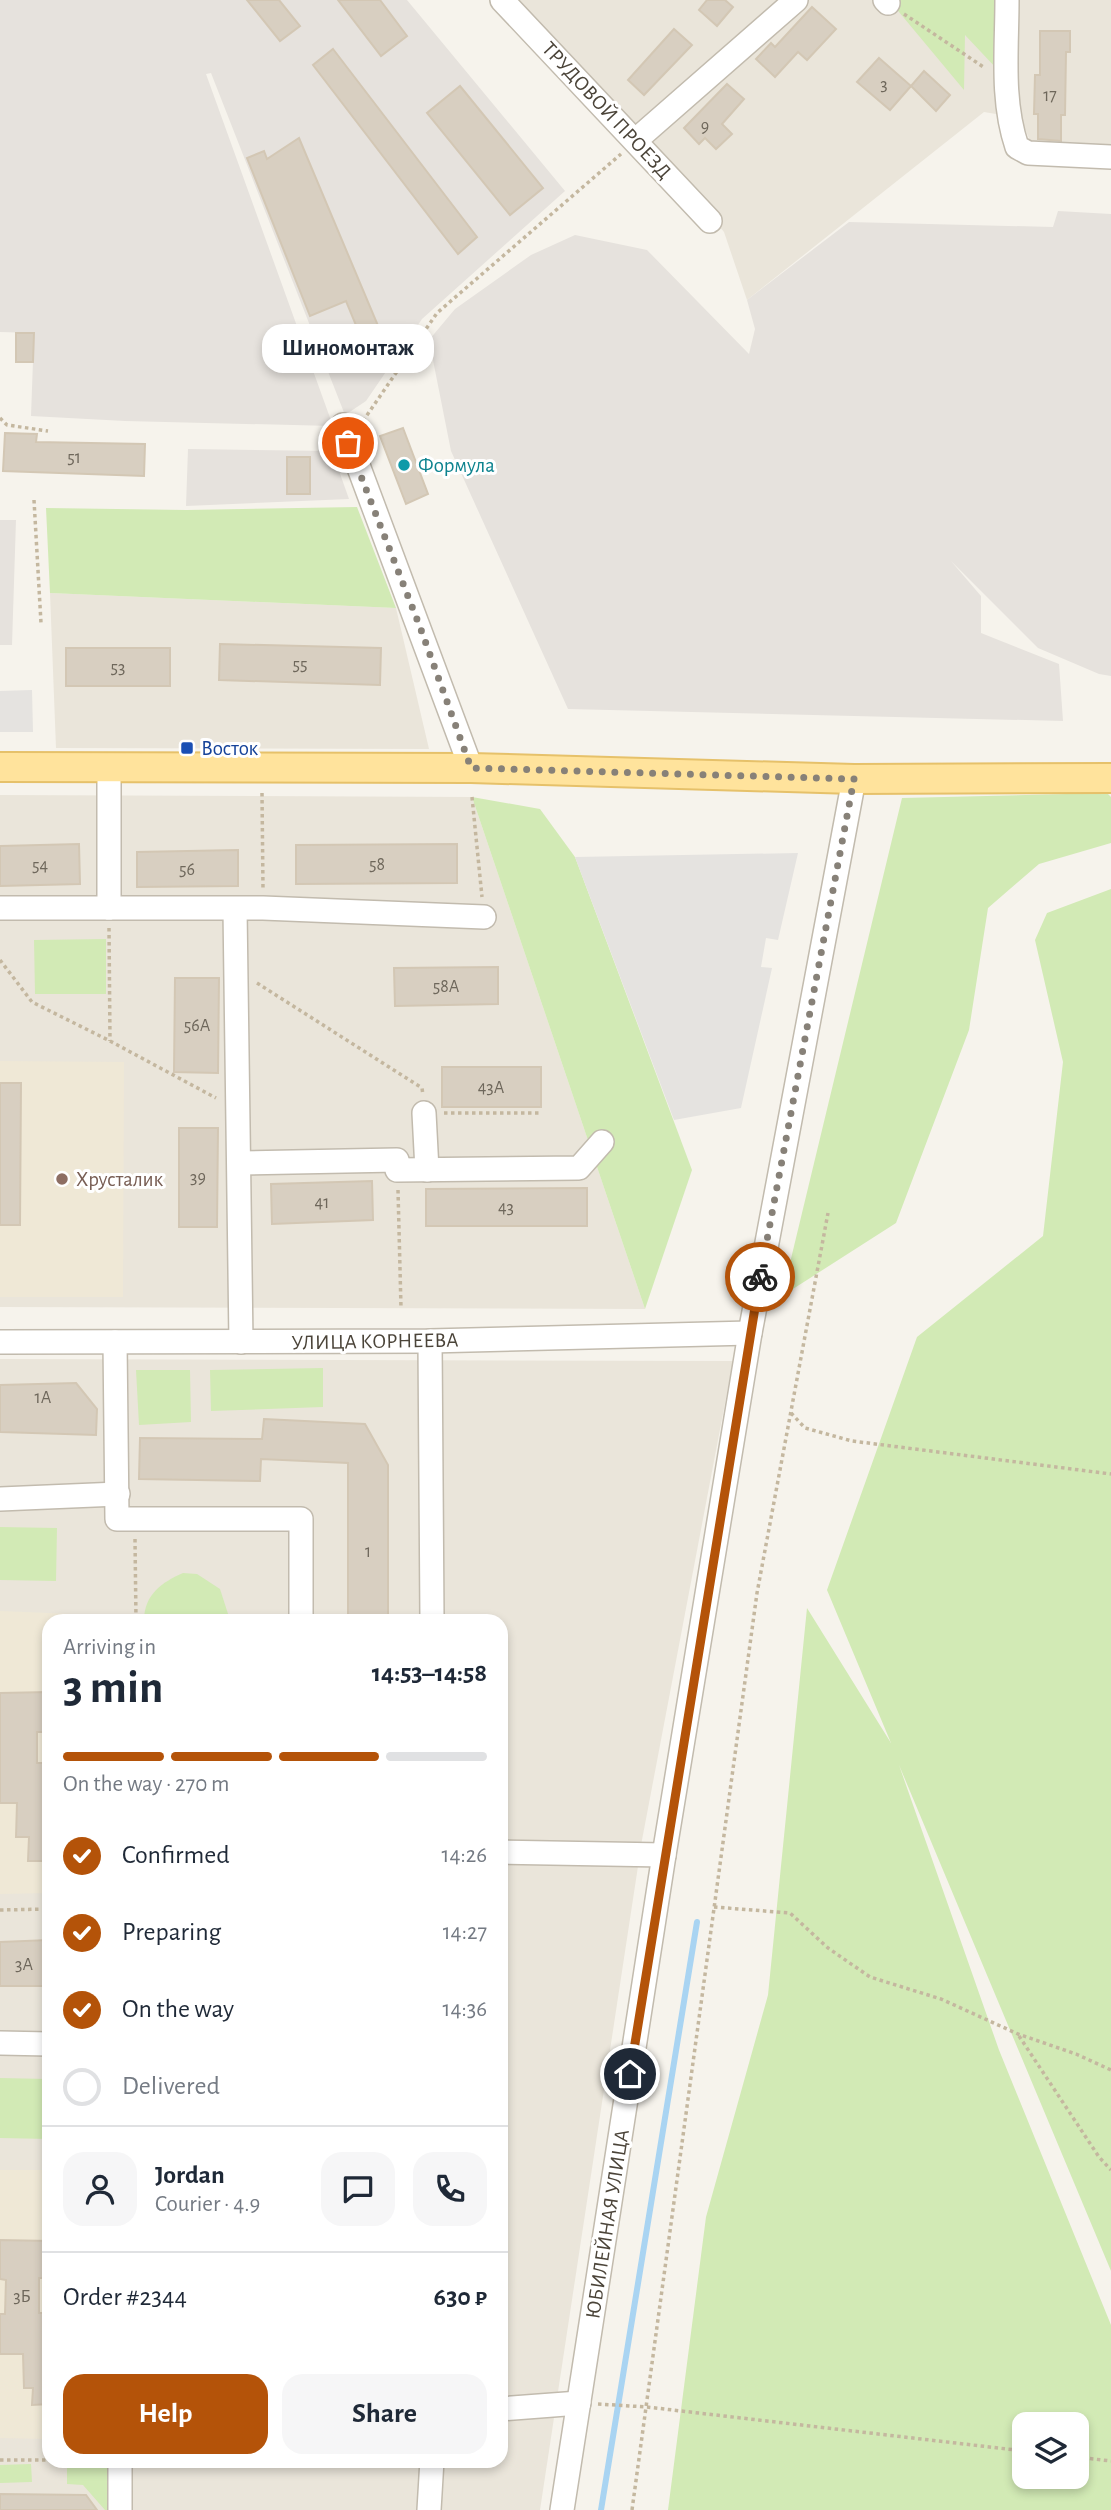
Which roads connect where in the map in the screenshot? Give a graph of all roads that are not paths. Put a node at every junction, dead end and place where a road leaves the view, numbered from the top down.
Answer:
1 (502, 0) edge
2 (796, 0) edge
3 (1007, 0) edge
4 (636, 140) junction
5 (1111, 157) edge
6 (710, 221) dead end
7 (346, 434) road end
8 (109, 766) junction
9 (0, 767) edge
10 (471, 768) junction
11 (1111, 778) edge
12 (854, 779) junction
13 (0, 908) edge
14 (109, 908) junction
15 (235, 909) junction
16 (484, 916) road end
17 (424, 1113) road end
18 (602, 1142) dead end
19 (240, 1163) junction
20 (427, 1170) junction
21 (750, 1333) junction
22 (430, 1341) junction
23 (0, 1342) edge
24 (115, 1342) junction
25 (241, 1342) junction
26 (118, 1494) junction
27 (0, 1499) edge
28 (301, 1614) edge
29 (432, 1614) edge
30 (508, 1852) edge
31 (664, 1855) junction
32 (0, 2043) edge
33 (42, 2044) edge
34 (579, 2403) junction
35 (508, 2408) edge
36 (120, 2468) edge
37 (432, 2468) edge
38 (120, 2510) edge
39 (429, 2510) edge
40 (562, 2510) edge

1 - 4 street, ТРУДОВОЙ ПРОЕЗД
2 - 4 street
3 - 5 street
4 - 6 street, ТРУДОВОЙ ПРОЕЗД
7 - 10 street
8 - 9 main road
8 - 10 main road
8 - 14 street
10 - 12 main road
11 - 12 main road
12 - 21 street, ЮБИЛЕЙНАЯ УЛИЦА
13 - 14 street
14 - 15 street
15 - 16 street
15 - 19 street
17 - 20 street
18 - 20 street
19 - 20 street
19 - 25 street
21 - 22 street, УЛИЦА КОРНЕЕВА
21 - 31 street, ЮБИЛЕЙНАЯ УЛИЦА
22 - 25 street, УЛИЦА КОРНЕЕВА
22 - 29 street
23 - 24 street, УЛИЦА КОРНЕЕВА
24 - 25 street, УЛИЦА КОРНЕЕВА
24 - 26 street
26 - 27 street
26 - 28 street
30 - 31 street
31 - 34 street, ЮБИЛЕЙНАЯ УЛИЦА
32 - 33 street
34 - 35 street
34 - 40 street, ЮБИЛЕЙНАЯ УЛИЦА
36 - 38 street
37 - 39 street

